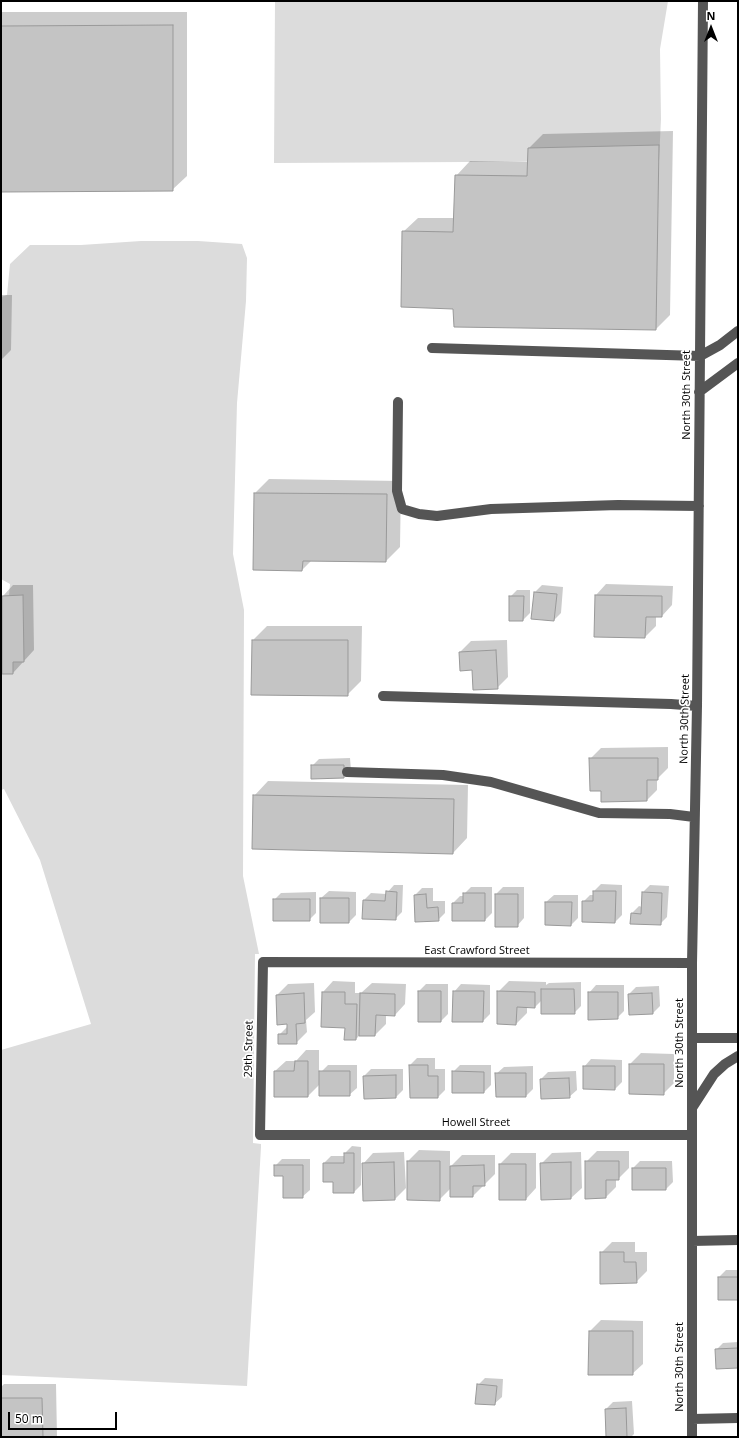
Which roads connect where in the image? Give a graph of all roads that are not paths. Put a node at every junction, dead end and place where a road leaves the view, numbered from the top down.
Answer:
1 (702, 1) edge
2 (738, 331) edge
3 (432, 348) dead end
4 (700, 356) junction
5 (738, 363) edge
6 (699, 392) junction
7 (398, 402) dead end
8 (699, 506) junction
9 (383, 696) dead end
10 (697, 706) junction
11 (347, 772) dead end
12 (694, 817) junction
13 (262, 962) joint
14 (692, 963) junction
15 (692, 1038) junction
16 (738, 1038) edge
17 (738, 1056) edge
18 (692, 1108) junction
19 (260, 1135) joint
20 (692, 1135) junction
21 (738, 1240) edge
22 (692, 1241) junction
23 (738, 1418) edge
24 (692, 1419) junction
25 (692, 1437) edge

1 - 4 street, North 30th Street
2 - 4 street
3 - 4 street
4 - 6 street, North 30th Street
5 - 6 street
6 - 8 street, North 30th Street
7 - 8 street
8 - 10 street, North 30th Street
9 - 10 street
10 - 12 street, North 30th Street
11 - 12 street
12 - 14 street, North 30th Street
13 - 14 street, East Crawford Street
13 - 19 street, 29th Street
14 - 15 street, North 30th Street
15 - 16 street
15 - 18 street, North 30th Street
17 - 18 street
18 - 20 street, North 30th Street
19 - 20 street, Howell Street
20 - 22 street, North 30th Street
21 - 22 street
22 - 24 street, North 30th Street
23 - 24 street
24 - 25 street, North 30th Street

